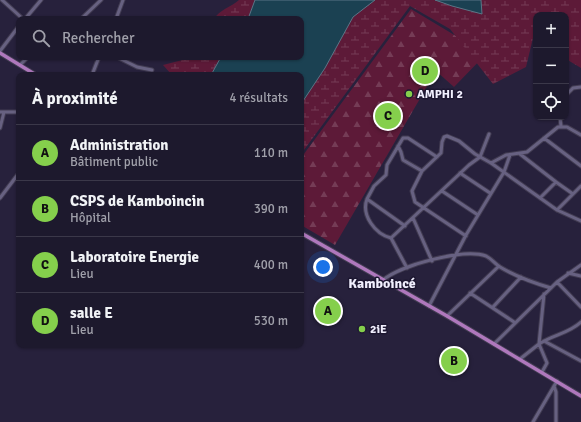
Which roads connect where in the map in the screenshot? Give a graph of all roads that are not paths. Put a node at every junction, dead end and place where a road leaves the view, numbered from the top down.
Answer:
1 (1, 0) edge
2 (41, 0) edge
3 (101, 0) edge
4 (123, 0) edge
5 (20, 16) edge
6 (27, 16) edge
7 (84, 16) edge
8 (117, 16) edge
9 (16, 30) edge
10 (0, 52) edge
11 (25, 60) edge
12 (98, 60) edge
13 (123, 60) edge
14 (20, 66) junction
15 (152, 70) dead end
16 (31, 72) edge
17 (93, 72) edge
18 (581, 87) edge
19 (569, 92) edge
20 (0, 112) edge
21 (4, 112) junction
22 (16, 112) edge
23 (560, 120) edge
24 (561, 126) junction
25 (0, 128) edge
26 (489, 134) dead end
27 (581, 135) edge
28 (544, 138) junction
29 (398, 146) junction
30 (520, 154) junction
31 (510, 155) junction
32 (437, 157) junction
33 (480, 157) junction
34 (491, 163) junction
35 (581, 166) edge
36 (422, 171) junction
37 (504, 172) junction
38 (460, 173) junction
39 (16, 177) edge
40 (556, 182) junction
41 (581, 186) edge
42 (442, 191) junction
43 (490, 194) junction
44 (573, 194) junction
45 (0, 198) edge
46 (540, 198) junction
47 (367, 199) junction
48 (424, 207) junction
49 (557, 210) junction
50 (478, 215) junction
51 (413, 218) junction
52 (581, 221) edge
53 (405, 226) junction
54 (304, 235) edge
55 (466, 236) junction
56 (391, 238) junction
57 (455, 256) junction
58 (432, 261) junction
59 (581, 265) edge
60 (499, 266) junction
61 (407, 268) junction
62 (568, 273) junction
63 (581, 276) edge
64 (522, 277) junction
65 (383, 280) junction
66 (557, 282) junction
67 (552, 288) junction
68 (470, 293) junction
69 (544, 294) junction
70 (429, 306) junction
71 (493, 307) junction
72 (581, 307) edge
73 (446, 316) junction
74 (514, 322) junction
75 (581, 322) edge
76 (544, 341) junction
77 (494, 344) junction
78 (539, 344) junction
79 (520, 360) junction
80 (581, 361) edge
81 (542, 372) junction
82 (557, 381) junction
83 (554, 386) junction
84 (581, 396) edge
85 (533, 422) edge
86 (556, 422) edge

1 - 5 street
2 - 6 street
3 - 7 street
4 - 8 street
9 - 10 street
10 - 14 main road
11 - 14 street
12 - 17 street
13 - 15 street
14 - 16 main road
18 - 19 street
20 - 21 street
21 - 22 street
21 - 25 street
23 - 24 street
24 - 27 street
24 - 28 street
26 - 33 street
28 - 30 street
28 - 35 street
29 - 32 street
29 - 36 street
29 - 47 street
30 - 31 street
30 - 40 street
31 - 34 street
31 - 37 street
32 - 33 street
32 - 36 street
33 - 34 street
33 - 38 street
34 - 37 street
36 - 48 street
37 - 43 street
37 - 46 street
38 - 42 street
38 - 43 street
39 - 45 street
40 - 44 street
40 - 46 street
41 - 44 street
42 - 48 street
42 - 50 street
43 - 50 street
44 - 49 street
46 - 49 street
47 - 53 street
47 - 56 street
48 - 51 street
48 - 55 street
49 - 52 street
50 - 55 street
51 - 53 street
51 - 58 street
53 - 56 street
54 - 65 main road
55 - 57 street
56 - 61 street
57 - 58 street
57 - 60 street
57 - 70 street
58 - 61 street
59 - 62 street
60 - 64 street
60 - 68 street
61 - 65 street
62 - 63 street
62 - 66 street
64 - 67 street
64 - 71 street
65 - 70 main road
66 - 67 street
66 - 72 street
67 - 69 street
68 - 71 street
68 - 73 street
69 - 74 street
69 - 78 street
70 - 73 main road
71 - 74 street
73 - 77 main road
74 - 77 street
75 - 76 street
76 - 78 street
76 - 80 street
77 - 79 main road
78 - 79 street
78 - 81 street
79 - 81 main road
81 - 82 main road
82 - 83 street
82 - 84 main road
83 - 85 street
83 - 86 street

